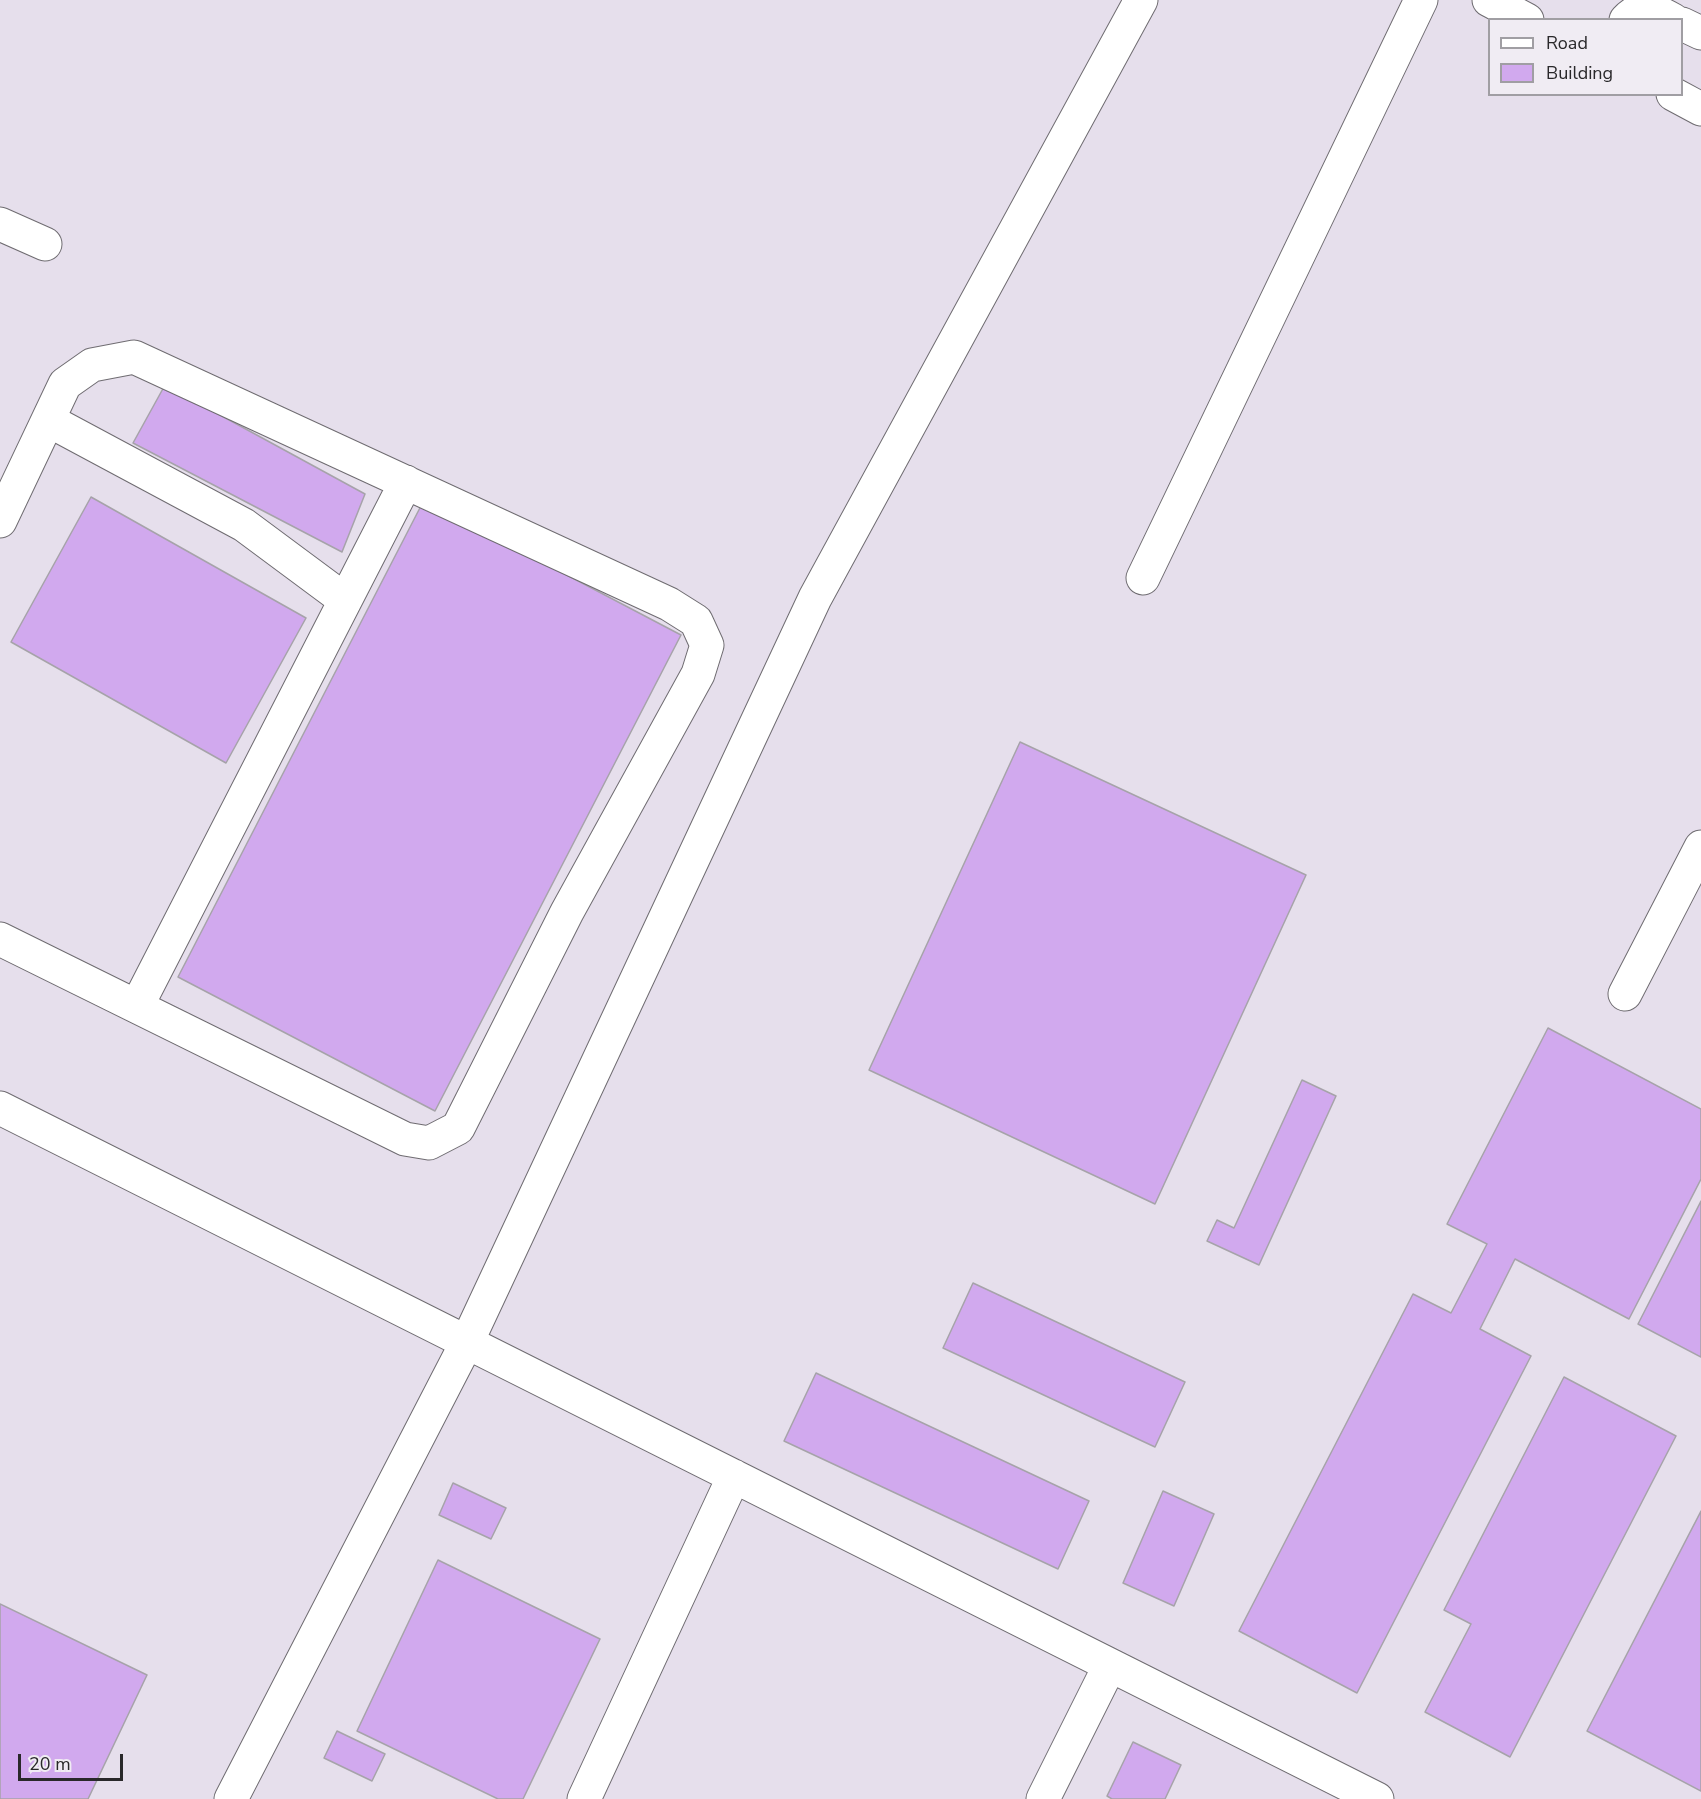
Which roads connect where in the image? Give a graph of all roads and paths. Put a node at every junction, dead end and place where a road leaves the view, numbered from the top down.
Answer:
1 (1141, 0) edge
2 (1421, 0) edge
3 (1489, 0) edge
4 (1523, 18) edge
5 (1628, 18) edge
6 (1669, 18) edge
7 (1683, 24) edge
8 (1701, 33) edge
9 (1677, 96) edge
10 (1701, 109) edge
11 (0, 224) edge
12 (45, 244) dead end
13 (48, 420) junction
14 (406, 482) junction
15 (0, 521) edge
16 (1143, 578) dead end
17 (345, 600) junction
18 (1701, 847) edge
19 (0, 939) edge
20 (1625, 994) dead end
21 (137, 1006) junction
22 (0, 1108) edge
23 (467, 1342) junction
24 (734, 1476) junction
25 (1110, 1665) junction
26 (1374, 1798) edge
27 (231, 1799) edge
28 (584, 1799) edge
29 (1043, 1799) edge

1 - 23 street
2 - 16 street
3 - 4 street
5 - 6 street
7 - 8 street
9 - 10 street
11 - 12 street
13 - 14 street
13 - 15 street
13 - 17 street
14 - 17 street
14 - 21 street
17 - 21 street
18 - 20 street
19 - 21 street
22 - 23 street
23 - 24 street
23 - 27 street
24 - 25 street
24 - 28 street
25 - 26 street
25 - 29 street

